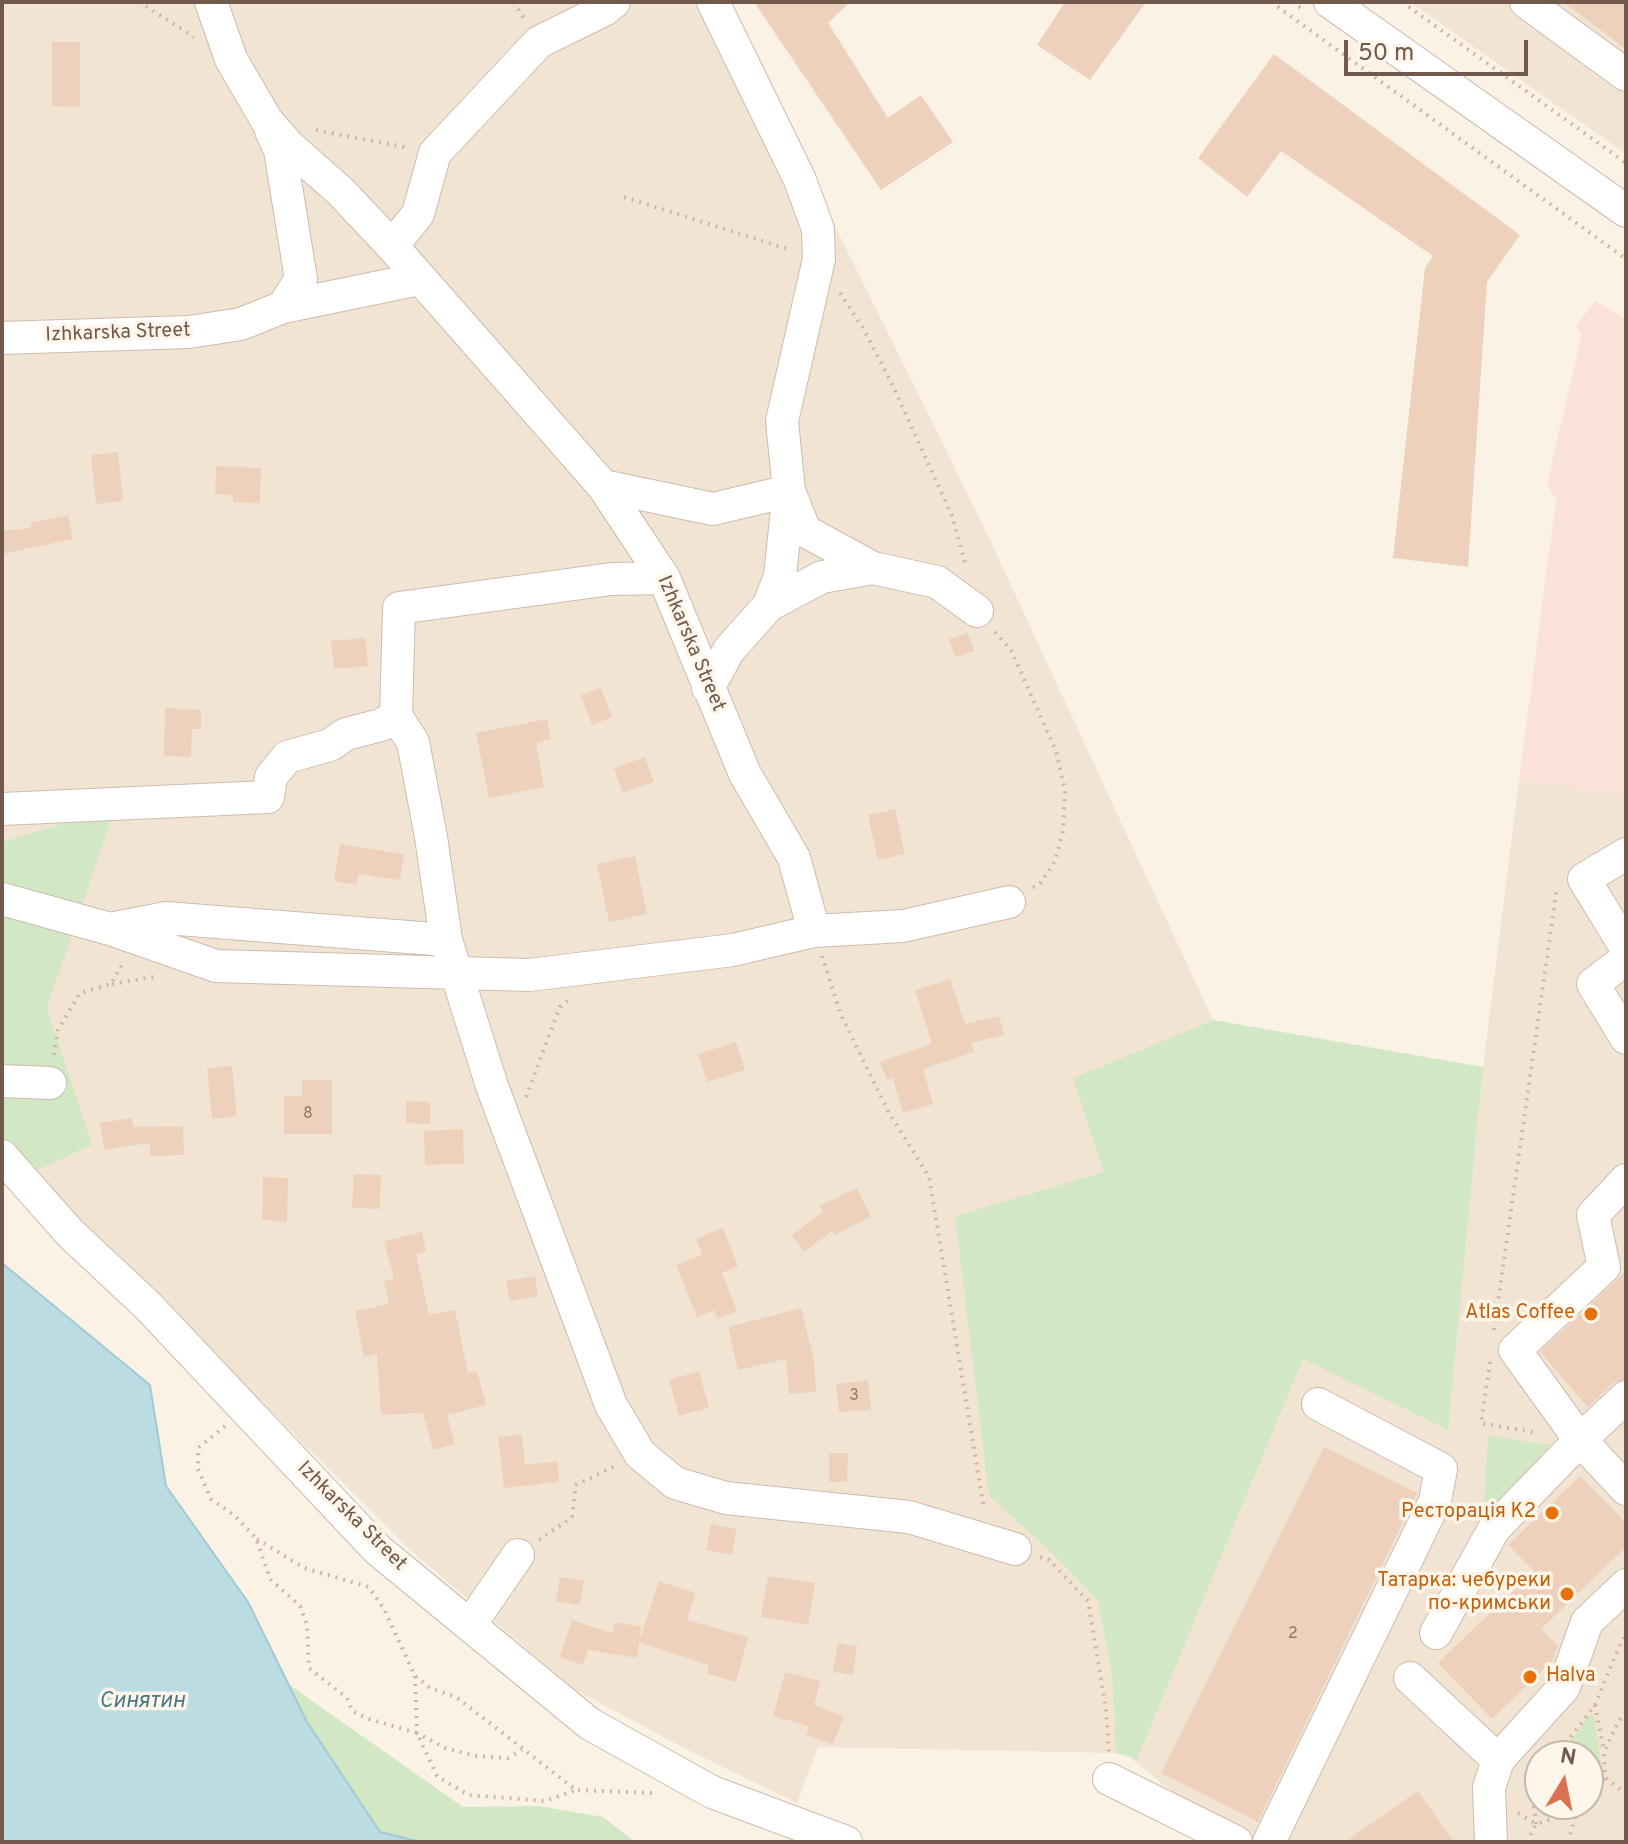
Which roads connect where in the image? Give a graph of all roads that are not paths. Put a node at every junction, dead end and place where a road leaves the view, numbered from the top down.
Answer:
1 (211, 2) edge
2 (614, 2) edge
3 (713, 2) edge
4 (1330, 2) edge
5 (1526, 2) edge
6 (1626, 75) edge
7 (267, 121) junction
8 (1626, 211) edge
9 (392, 246) junction
10 (419, 279) junction
11 (283, 307) junction
12 (2, 338) edge
13 (603, 486) junction
14 (789, 491) junction
15 (873, 568) junction
16 (664, 578) junction
17 (769, 605) junction
18 (977, 611) road end
19 (708, 688) junction
20 (396, 716) junction
21 (2, 809) edge
22 (1626, 854) edge
23 (2, 899) edge
24 (1009, 902) road end
25 (814, 931) junction
26 (124, 934) junction
27 (446, 940) junction
28 (1626, 948) edge
29 (1626, 959) edge
30 (455, 974) junction
31 (1626, 1038) edge
32 (2, 1081) edge
33 (50, 1083) road end
34 (2, 1156) edge
35 (1626, 1180) edge
36 (1626, 1397) edge
37 (1318, 1404) dead end
38 (1580, 1440) junction
39 (1626, 1489) edge
40 (1015, 1549) road end
41 (518, 1555) road end
42 (1626, 1585) edge
43 (470, 1625) junction
44 (1436, 1633) dead end
45 (1410, 1678) dead end
46 (1498, 1760) junction
47 (1109, 1779) road end
48 (846, 1842) edge
49 (1236, 1842) edge
50 (1269, 1842) edge
51 (1491, 1842) edge

1 - 7 street, Izhkarska Street
2 - 9 street
3 - 14 street
4 - 8 street
5 - 6 street
7 - 9 street, Izhkarska Street
7 - 11 street
9 - 10 street, Izhkarska Street
10 - 11 street, Izhkarska Street
10 - 13 street, Izhkarska Street
11 - 12 street, Izhkarska Street
13 - 14 street
13 - 16 street, Izhkarska Street
14 - 15 street
14 - 17 street
15 - 17 street
15 - 18 street
16 - 19 street, Izhkarska Street
16 - 20 street
17 - 19 street
19 - 25 street, Izhkarska Street
20 - 21 street
20 - 27 street
22 - 28 street
23 - 26 street
24 - 25 street
25 - 30 street
26 - 27 street
26 - 30 street
27 - 30 street
29 - 31 street
30 - 40 street
32 - 33 street
34 - 43 street, Izhkarska Street
35 - 38 street
36 - 38 street
37 - 50 street
38 - 39 street
38 - 44 street
41 - 43 street
42 - 46 street
43 - 48 street, Izhkarska Street
45 - 46 street
46 - 51 street
47 - 49 street

